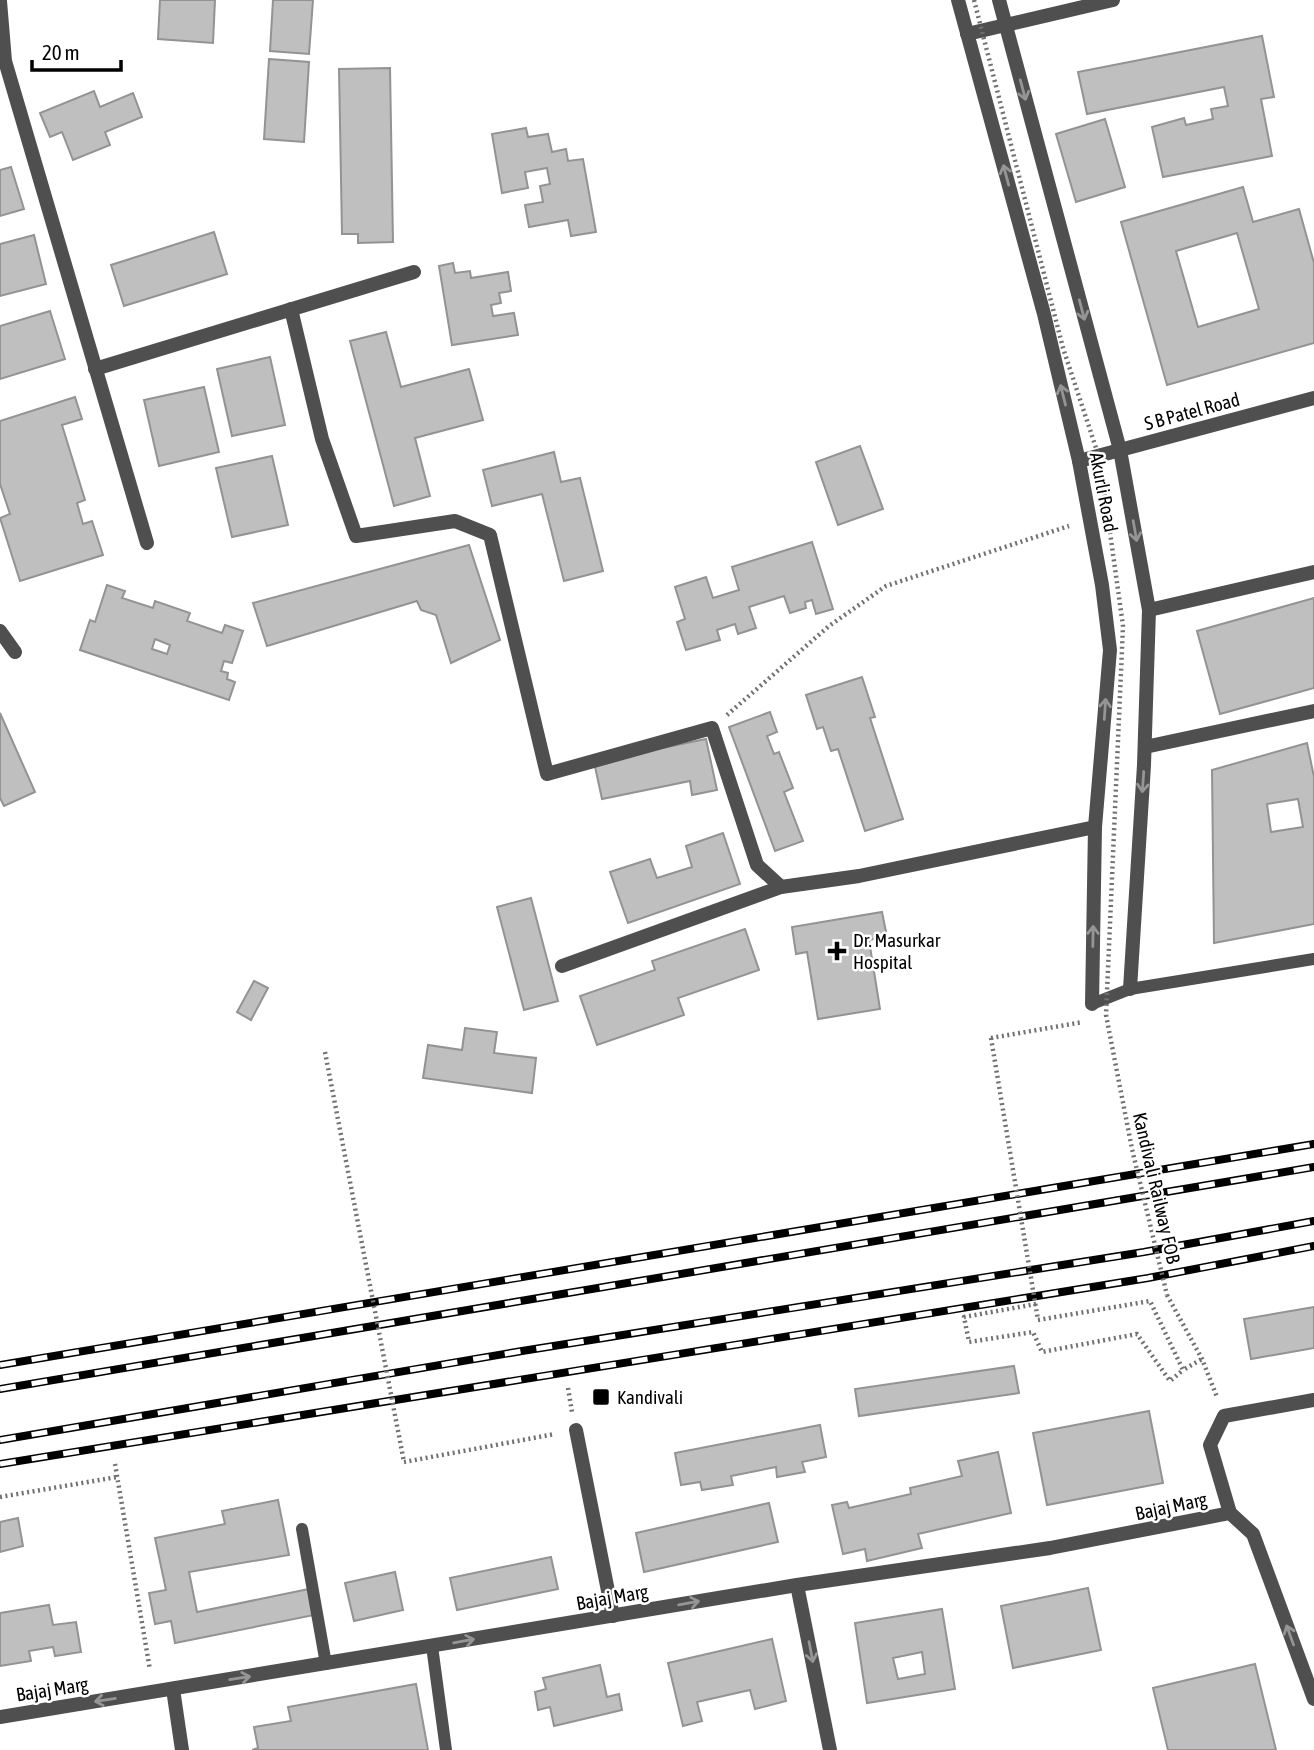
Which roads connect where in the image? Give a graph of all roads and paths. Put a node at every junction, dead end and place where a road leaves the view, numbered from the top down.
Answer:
1 (958, 0) edge
2 (974, 0) edge
3 (999, 0) edge
4 (1113, 0) edge
5 (0, 1) edge
6 (1005, 24) junction
7 (967, 34) junction
8 (414, 272) dead end
9 (291, 309) junction
10 (95, 369) junction
11 (1314, 398) edge
12 (1120, 450) junction
13 (1079, 461) junction
14 (1090, 519) junction
15 (146, 543) dead end
16 (1314, 572) edge
17 (1149, 610) junction
18 (0, 631) edge
19 (15, 652) dead end
20 (1314, 711) edge
21 (712, 728) junction
22 (1145, 747) junction
23 (1095, 827) junction
24 (781, 887) junction
25 (1314, 959) edge
26 (562, 966) dead end
27 (1130, 989) junction
28 (1092, 1004) joint
29 (1082, 1024) dead end
30 (325, 1052) dead end
31 (1036, 1304) junction
32 (1202, 1359) junction
33 (1183, 1370) junction
34 (1314, 1400) edge
35 (1224, 1416) junction
36 (576, 1430) joint
37 (115, 1464) dead end
38 (117, 1477) junction
39 (0, 1497) edge
40 (1230, 1513) junction
41 (302, 1529) dead end
42 (797, 1585) junction
43 (613, 1616) junction
44 (432, 1646) junction
45 (326, 1664) junction
46 (173, 1689) junction
47 (154, 1692) junction
48 (1314, 1699) edge
49 (0, 1717) edge
50 (182, 1750) edge
51 (446, 1750) edge
52 (830, 1750) edge

1 - 7 street, Akurli Road
2 - 32 path, Kandivali Railway FOB, bridge
3 - 6 street, Akurli Road
4 - 6 street
5 - 10 street
6 - 7 street
6 -> 12 street, Akurli Road
13 -> 7 street, Akurli Road
8 - 9 street
9 - 10 street
9 - 21 street
10 - 15 street
11 - 12 street, S B Patel Road
12 - 13 street, S B Patel Road
12 -> 17 street, Akurli Road
13 - 14 street, Akurli Road
14 - 21 path
23 -> 14 street, Akurli Road
16 - 17 street
17 - 22 street, Akurli Road
18 - 19 street
20 - 22 street
21 - 24 street
22 -> 27 street, Akurli Road
23 - 24 street
28 -> 23 street, Akurli Road
24 - 26 street
25 - 27 lane
27 - 28 lane
29 - 31 path, bridge
30 - 36 path, bridge
31 - 33 path, bridge
31 - 33 path
32 - 33 path
32 - 35 path, Kandivali Railway FOB
34 - 35 street
35 - 40 street
36 - 43 street
37 - 38 path
38 - 39 path
38 - 47 path
40 - 42 street, Bajaj Marg
48 -> 40 street
41 - 45 lane
43 -> 42 street, Bajaj Marg
42 -> 52 street
44 -> 43 street, Bajaj Marg
44 - 45 street, Bajaj Marg
44 - 51 lane
46 -> 45 street, Bajaj Marg
46 - 47 street, Bajaj Marg
46 - 50 street
47 -> 49 street, Bajaj Marg

